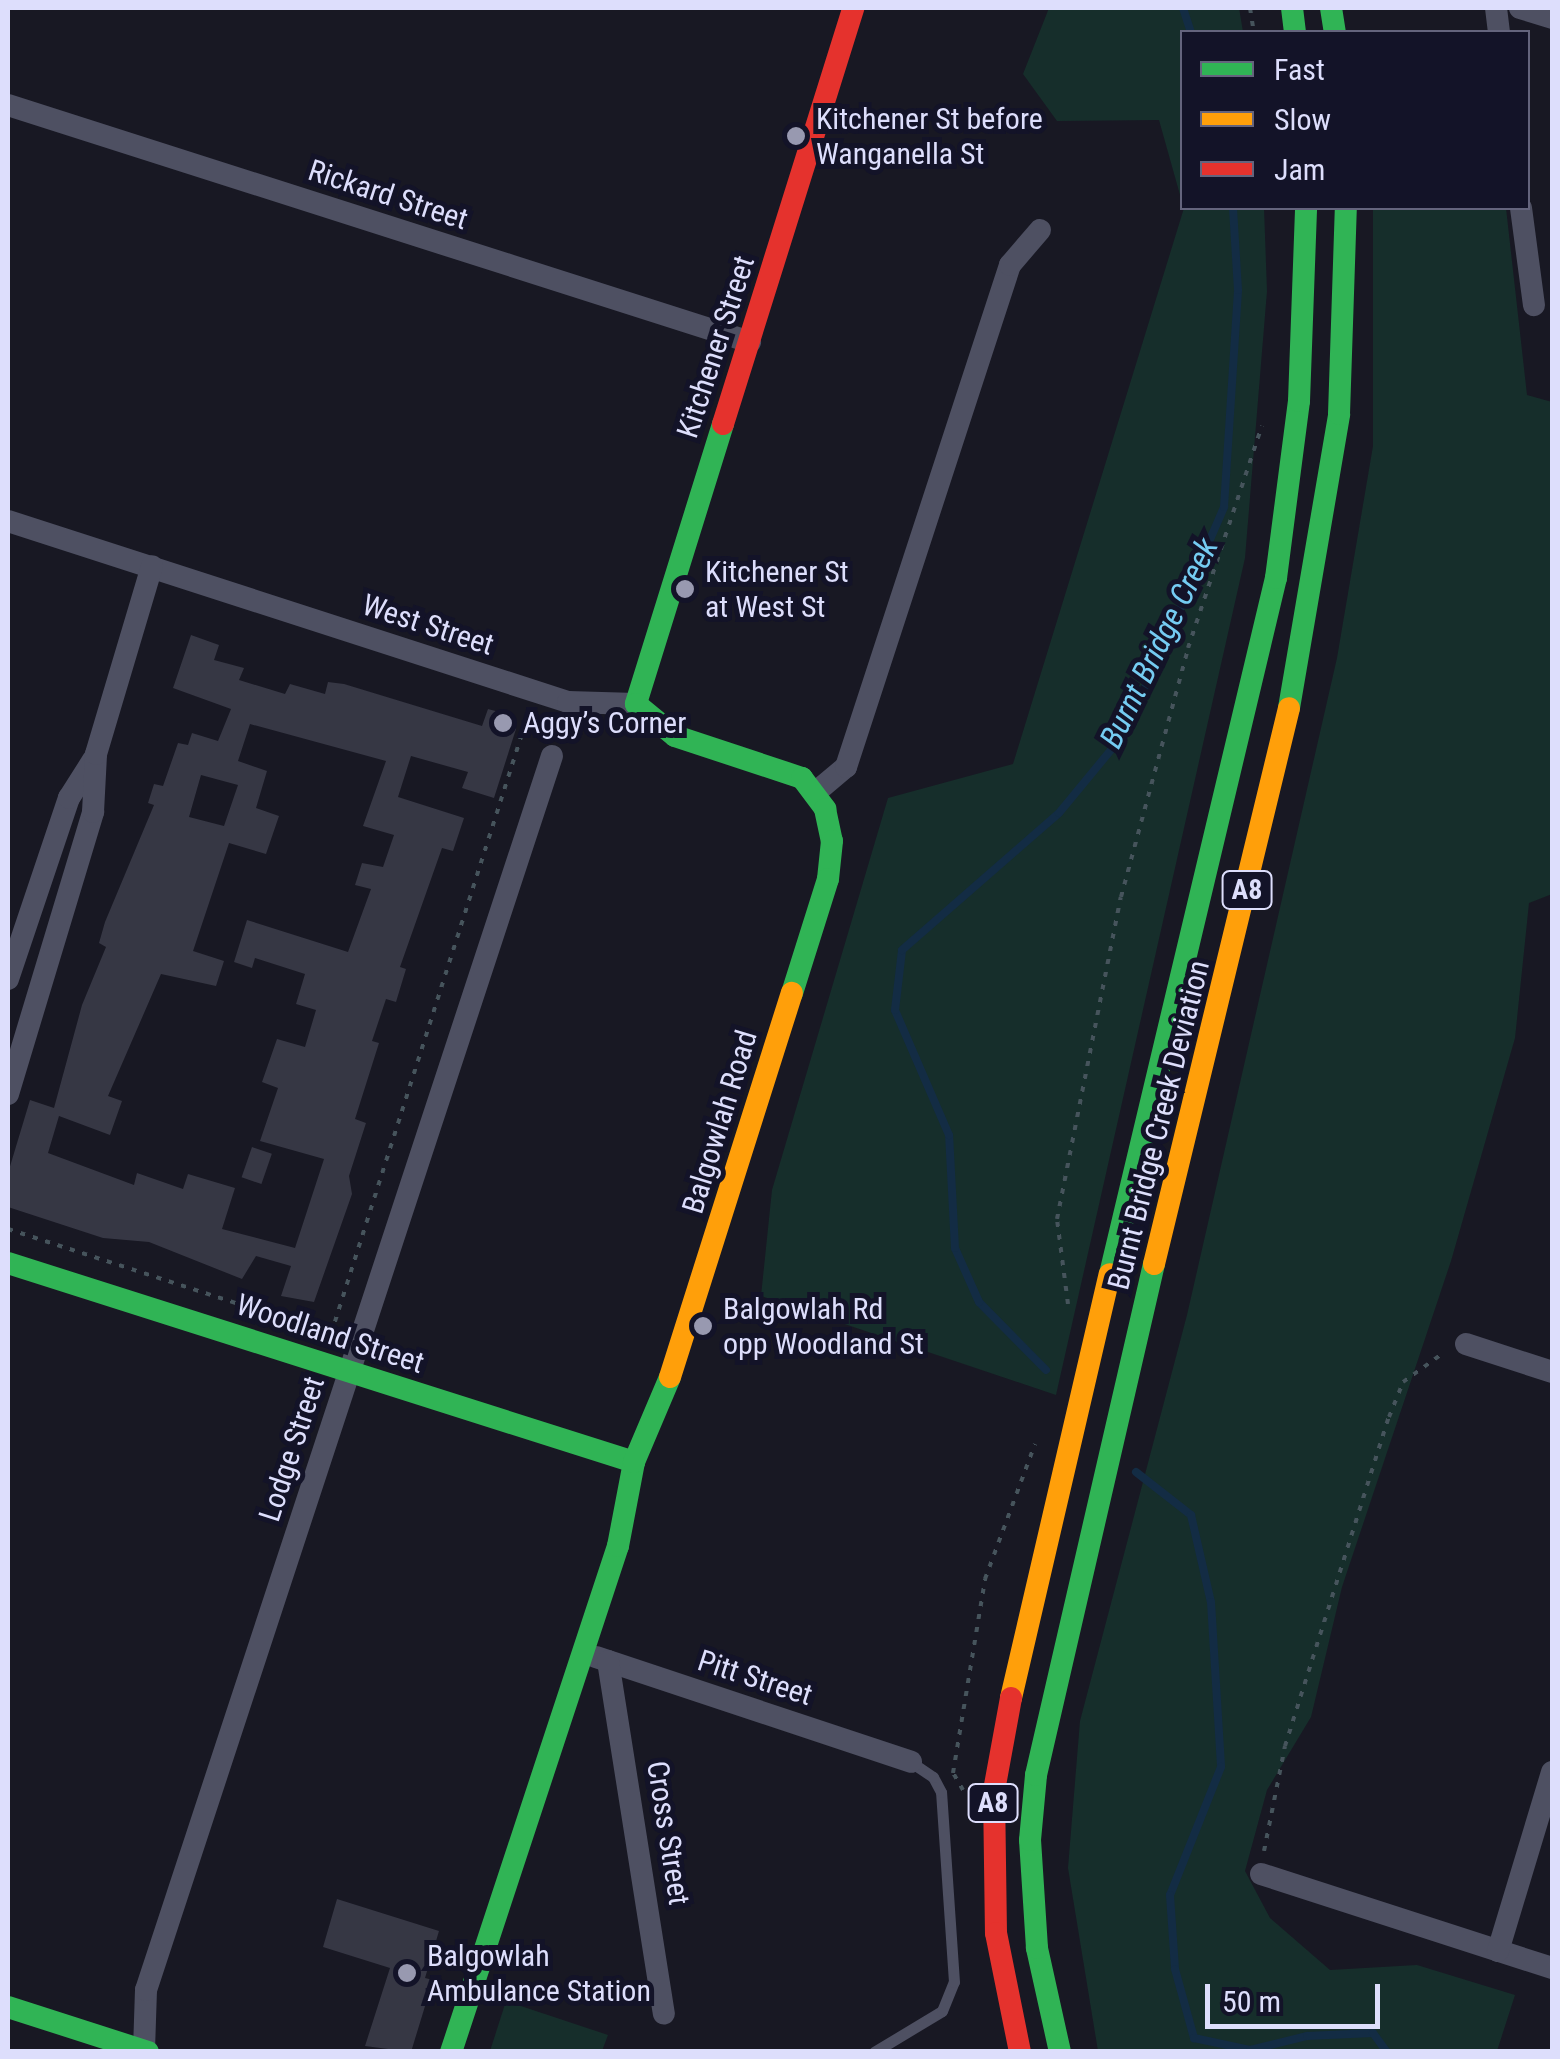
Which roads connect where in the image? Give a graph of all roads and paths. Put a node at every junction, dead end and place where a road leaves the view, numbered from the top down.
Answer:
1 (854, 8) edge
2 (1520, 8) edge
3 (1552, 18) edge
4 (8, 105) edge
5 (1306, 210) edge
6 (1346, 210) edge
7 (1522, 210) edge
8 (1040, 230) dead end
9 (1534, 305) dead end
10 (750, 342) junction
11 (1264, 421) dead end
12 (8, 521) edge
13 (152, 566) junction
14 (636, 704) junction
15 (527, 718) dead end
16 (96, 754) junction
17 (552, 756) dead end
18 (816, 792) junction
19 (8, 979) edge
20 (8, 1094) edge
21 (8, 1229) edge
22 (8, 1263) edge
23 (1069, 1316) dead end
24 (1466, 1344) joint
25 (349, 1372) junction
26 (1552, 1372) edge
27 (1040, 1429) dead end
28 (634, 1462) junction
29 (580, 1652) junction
30 (608, 1661) junction
31 (911, 1762) joint
32 (1552, 1772) edge
33 (953, 1773) dead end
34 (1261, 1874) joint
35 (1498, 1951) junction
36 (1552, 1968) edge
37 (8, 2007) edge
38 (664, 2014) dead end
39 (116, 2047) edge
40 (146, 2051) edge
41 (451, 2052) edge
42 (874, 2052) edge
43 (1020, 2052) edge
44 (1060, 2052) edge

1 - 10 main road, Kitchener Street
2 - 3 street
4 - 10 street, Rickard Street
5 - 43 main road, Burnt Bridge Creek Deviation / A8
6 - 44 main road, Burnt Bridge Creek Deviation / A8
7 - 9 street
8 - 18 street
10 - 14 main road, Kitchener Street
11 - 23 path
12 - 13 street, West Street
13 - 14 street, West Street
13 - 16 street
14 - 18 main road
15 - 21 path, Woodland Street
16 - 19 street
16 - 20 street
17 - 25 street, Lodge Street
18 - 28 main road, Balgowlah Road
22 - 25 main road, Woodland Street
24 - 26 street
24 - 34 path
25 - 28 main road, Woodland Street
25 - 40 street, Lodge Street
27 - 33 path
28 - 29 main road, Balgowlah Road
29 - 30 street, Pitt Street
29 - 41 main road, Balgowlah Road
30 - 31 street, Pitt Street
30 - 38 street, Cross Street
31 - 42 lane
32 - 35 street
34 - 35 street
35 - 36 street
37 - 39 main road
39 - 40 main road

